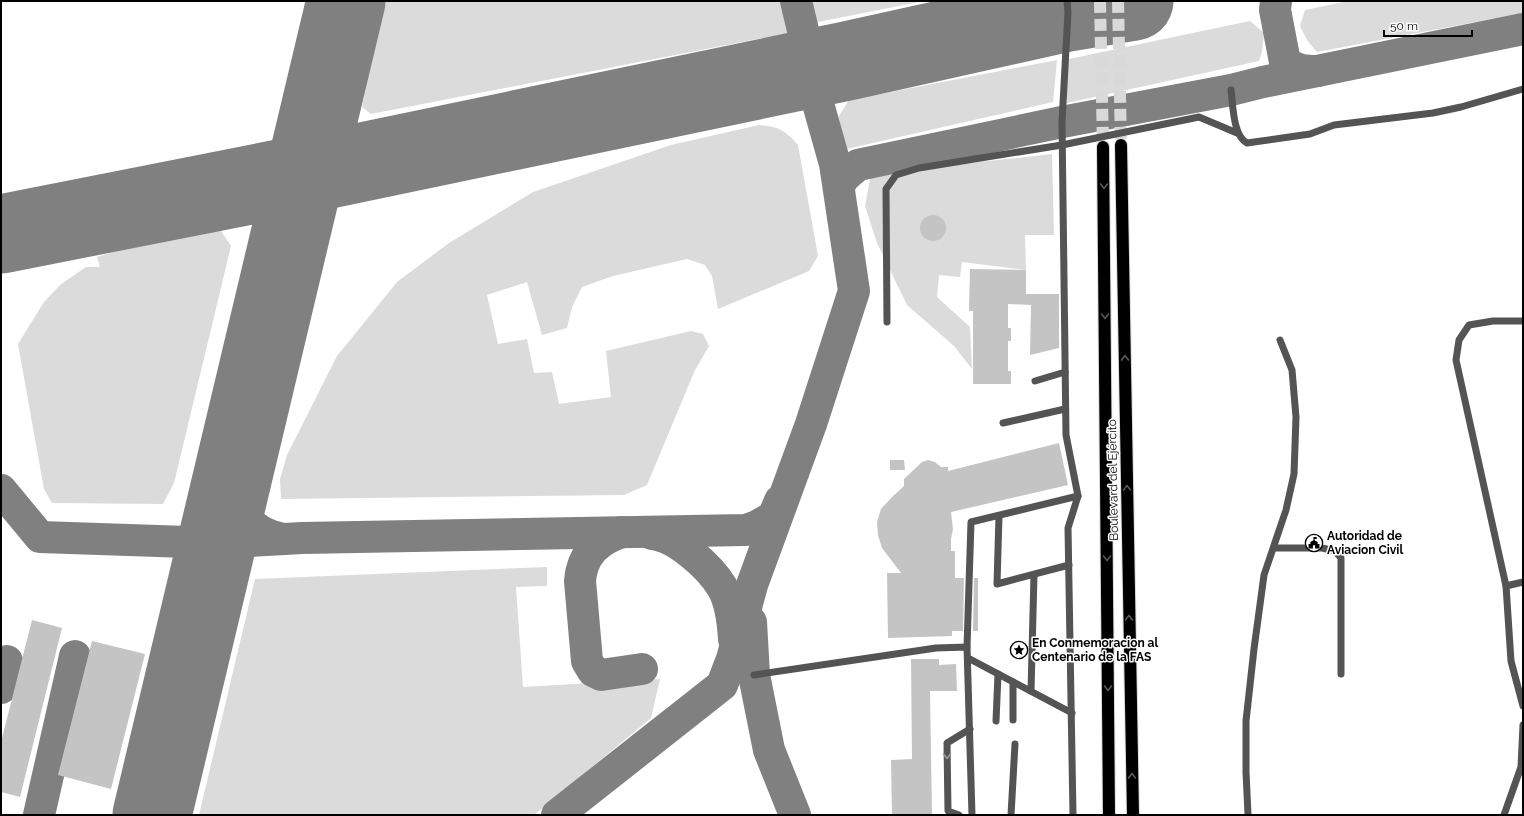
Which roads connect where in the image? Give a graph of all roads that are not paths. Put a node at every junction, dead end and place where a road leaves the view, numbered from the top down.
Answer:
1 (1067, 1) edge
2 (1523, 89) edge
3 (1231, 90) dead end
4 (1237, 133) junction
5 (1062, 145) junction
6 (1121, 145) tunnel mouth
7 (1103, 147) tunnel mouth
8 (1523, 321) edge
9 (887, 322) dead end
10 (1280, 340) dead end
11 (1065, 372) junction
12 (1035, 381) dead end
13 (1066, 409) junction
14 (1003, 423) dead end
15 (1078, 496) junction
16 (999, 516) junction
17 (1274, 548) junction
18 (1069, 565) junction
19 (1034, 575) junction
20 (1523, 582) edge
21 (1506, 586) junction
22 (967, 647) junction
23 (968, 658) junction
24 (998, 674) junction
25 (1340, 674) dead end
26 (754, 676) dead end
27 (1013, 682) junction
28 (1031, 691) junction
29 (1523, 706) edge
30 (1072, 713) junction
31 (1013, 720) dead end
32 (996, 721) dead end
33 (1523, 725) edge
34 (970, 729) junction
35 (1015, 744) dead end
36 (960, 815) edge
37 (972, 815) edge
38 (1011, 815) edge
39 (1073, 815) edge
40 (1109, 815) edge
41 (1133, 815) edge
42 (1248, 815) edge
43 (1504, 815) edge

1 - 5 lane
2 - 4 lane
3 - 4 lane
4 - 5 lane
5 - 9 lane
5 - 11 lane
41 -> 6 highway, Boulevard del Ejército
7 -> 40 highway, Boulevard del Ejército
8 - 21 lane
10 - 17 lane
11 - 12 lane
11 - 13 lane
13 - 14 lane
13 - 15 lane
15 - 16 lane
15 - 18 lane
16 - 19 lane
16 - 22 lane
17 - 25 lane
17 - 42 lane
18 - 19 lane
18 - 30 lane
19 - 28 lane
20 - 21 lane
21 - 29 lane
22 - 23 lane
22 - 26 lane
23 - 24 lane
23 - 34 lane
24 - 27 lane
24 - 32 lane
27 - 28 lane
27 - 31 lane
28 - 30 lane
30 - 39 lane
33 - 43 lane
34 -> 36 lane
34 - 37 lane
35 - 38 lane

